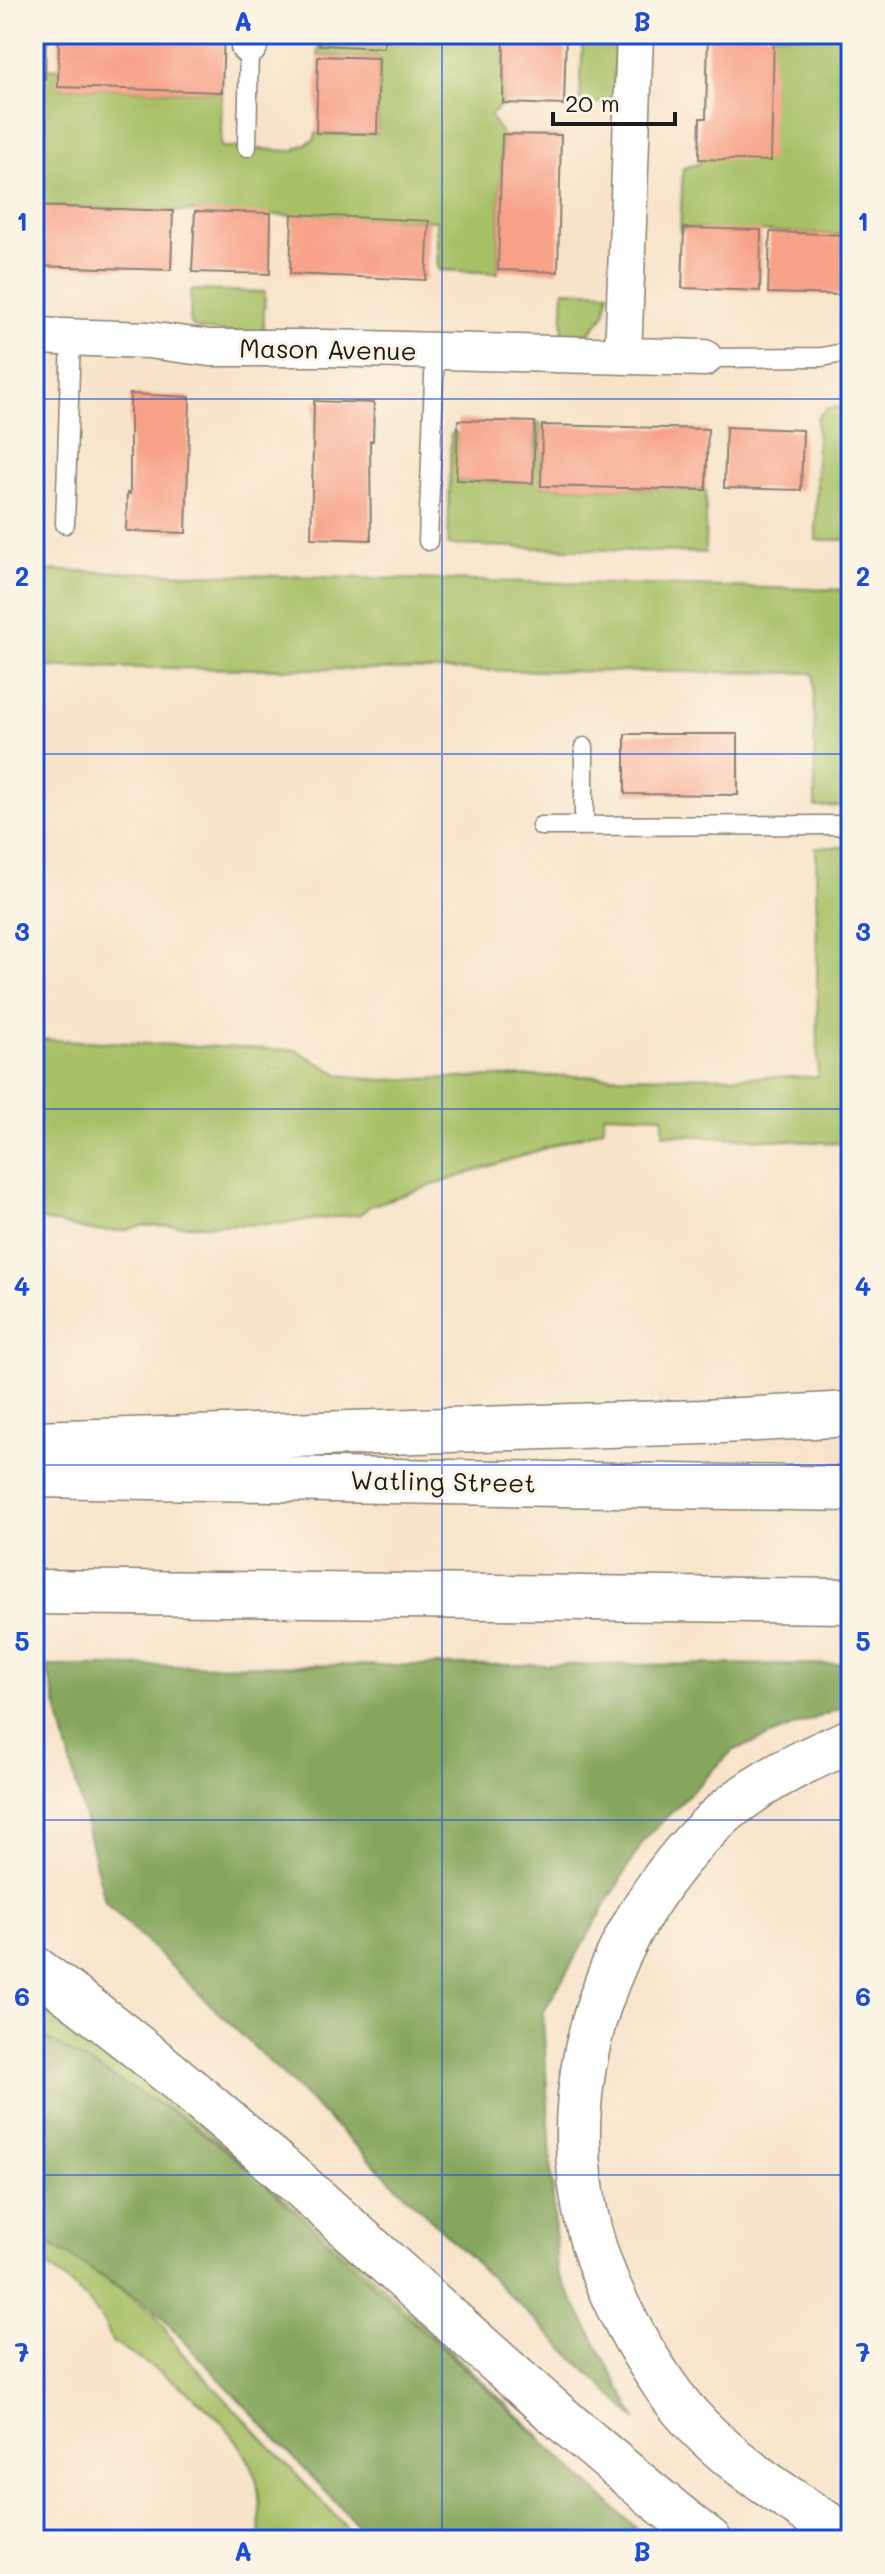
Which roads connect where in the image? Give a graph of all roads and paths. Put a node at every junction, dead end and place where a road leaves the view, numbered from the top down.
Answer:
1 (635, 34) edge
2 (250, 40) edge
3 (247, 147) dead end
4 (34, 336) edge
5 (71, 337) junction
6 (435, 351) junction
7 (848, 352) dead end
8 (623, 356) junction
9 (704, 358) joint
10 (65, 524) dead end
11 (428, 541) dead end
12 (584, 747) dead end
13 (584, 825) junction
14 (851, 825) edge
15 (541, 826) dead end
16 (851, 1414) edge
17 (34, 1443) edge
18 (34, 1475) edge
19 (851, 1489) edge
20 (34, 1592) edge
21 (851, 1601) edge
22 (851, 1741) edge
23 (34, 1968) edge
24 (851, 2539) edge
25 (709, 2540) edge

1 - 8 street
2 - 3 lane
4 - 5 street, Mason Avenue
5 - 6 street, Mason Avenue
5 - 10 lane
6 - 8 street, Mason Avenue
6 - 11 lane
7 - 9 lane
8 - 9 street, Mason Avenue
12 - 13 lane
13 - 14 lane
13 - 15 lane
16 - 17 highway
18 - 19 highway, Watling Street
20 - 21 highway
22 - 24 highway
23 - 25 highway

